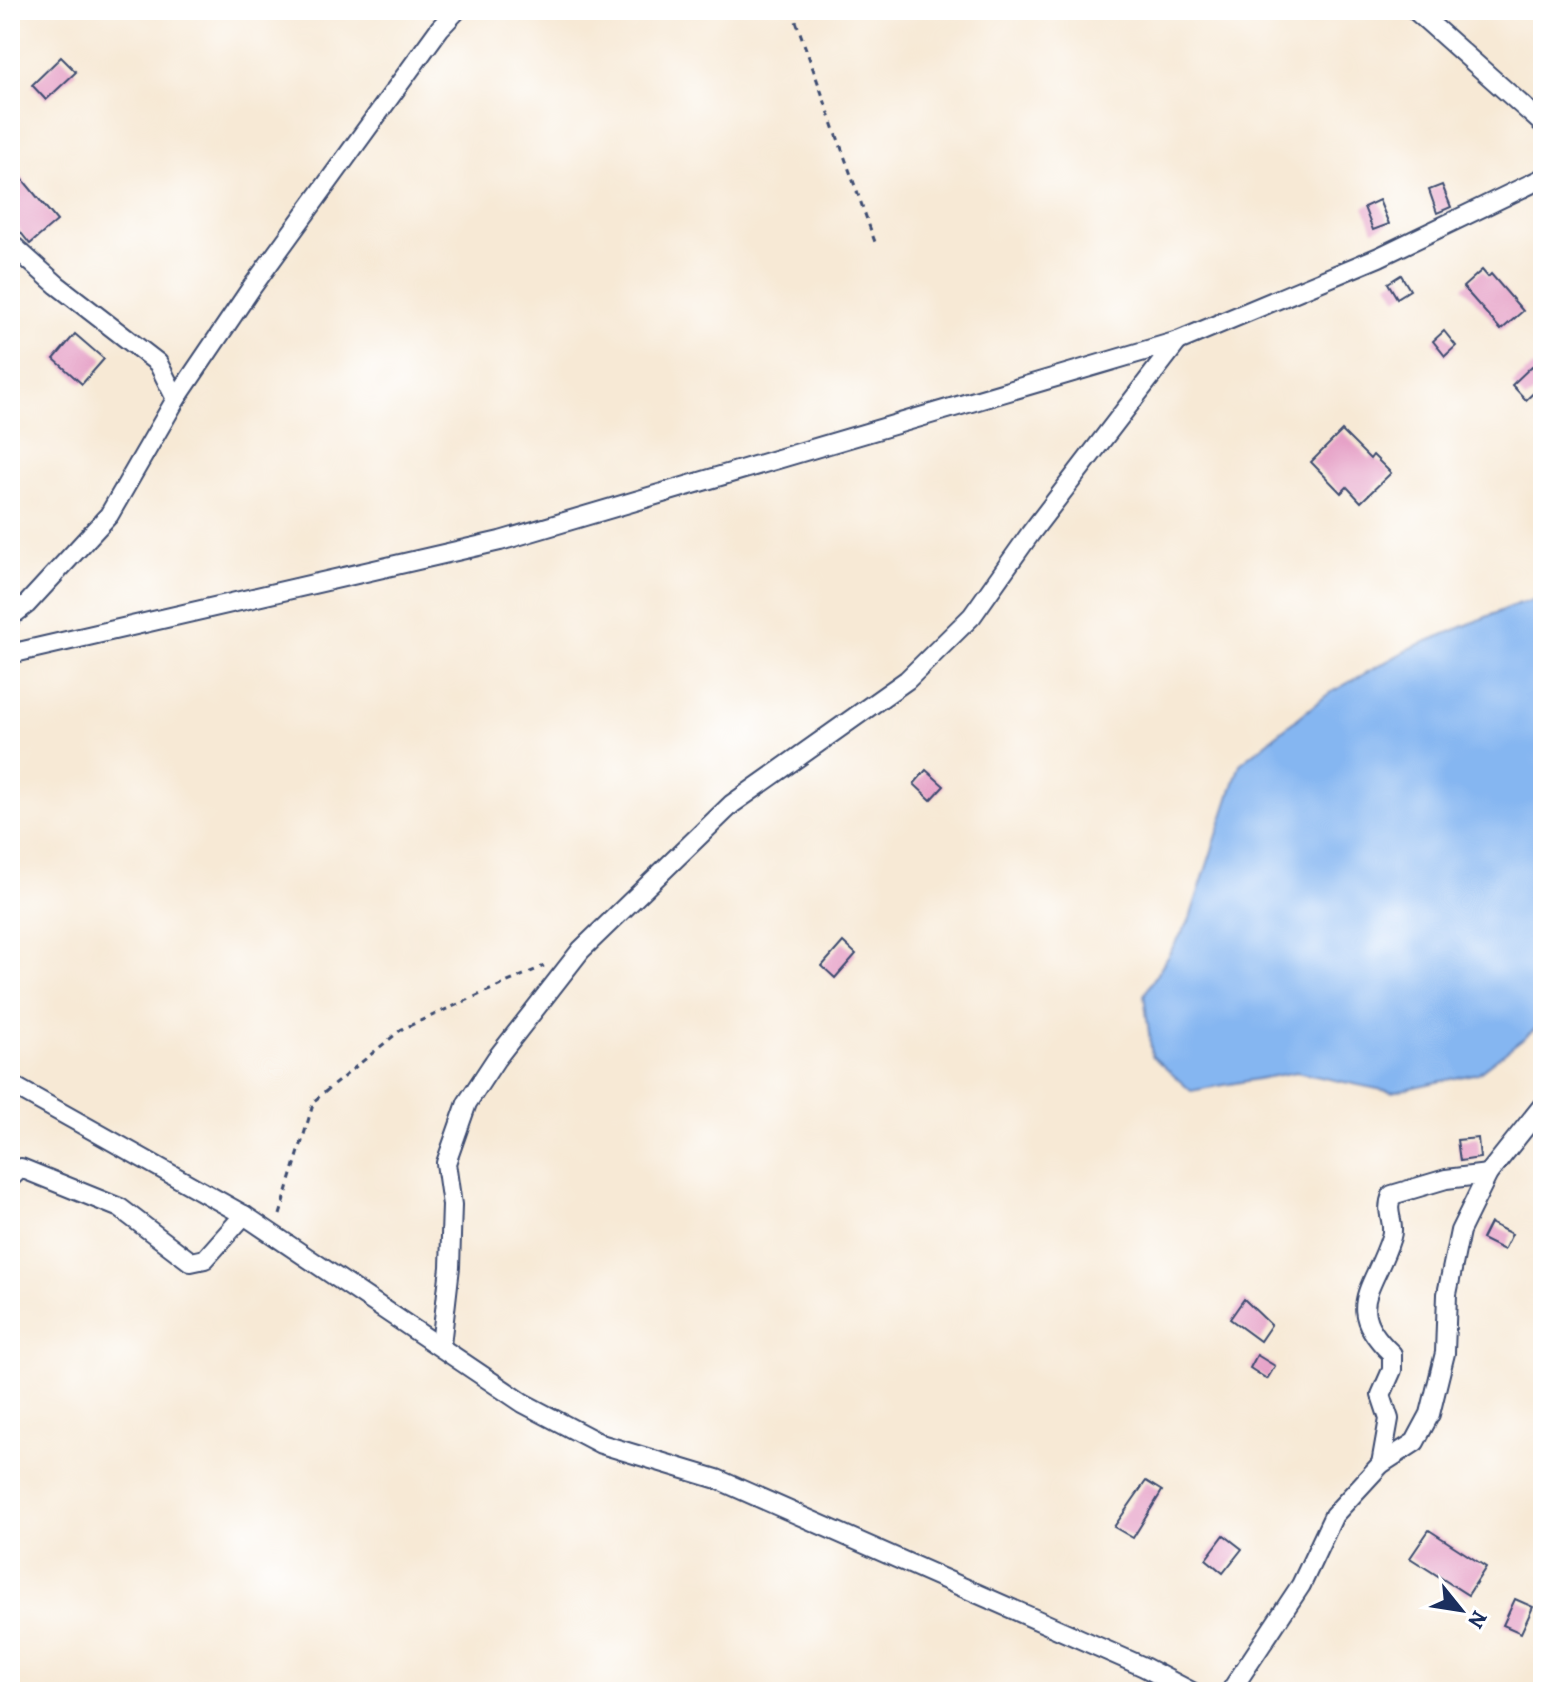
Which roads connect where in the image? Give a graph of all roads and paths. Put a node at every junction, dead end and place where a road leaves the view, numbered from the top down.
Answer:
1 (457, 10) edge
2 (792, 10) edge
3 (1415, 10) edge
4 (1543, 124) edge
5 (1543, 178) edge
6 (875, 242) dead end
7 (10, 243) edge
8 (1178, 341) junction
9 (176, 399) junction
10 (10, 617) edge
11 (10, 654) edge
12 (553, 962) dead end
13 (10, 1084) edge
14 (1543, 1105) edge
15 (1488, 1174) junction
16 (10, 1178) edge
17 (244, 1215) junction
18 (273, 1236) junction
19 (441, 1345) junction
20 (1381, 1464) junction
21 (1192, 1692) edge
22 (1230, 1692) edge

1 - 9 street
2 - 6 path
3 - 4 street
5 - 8 street
7 - 9 street
8 - 11 street
8 - 19 street
9 - 10 street
12 - 18 path
13 - 17 street
14 - 15 street
15 - 20 street
15 - 20 street
16 - 17 street
17 - 18 street
18 - 19 street
19 - 21 street
20 - 22 street

